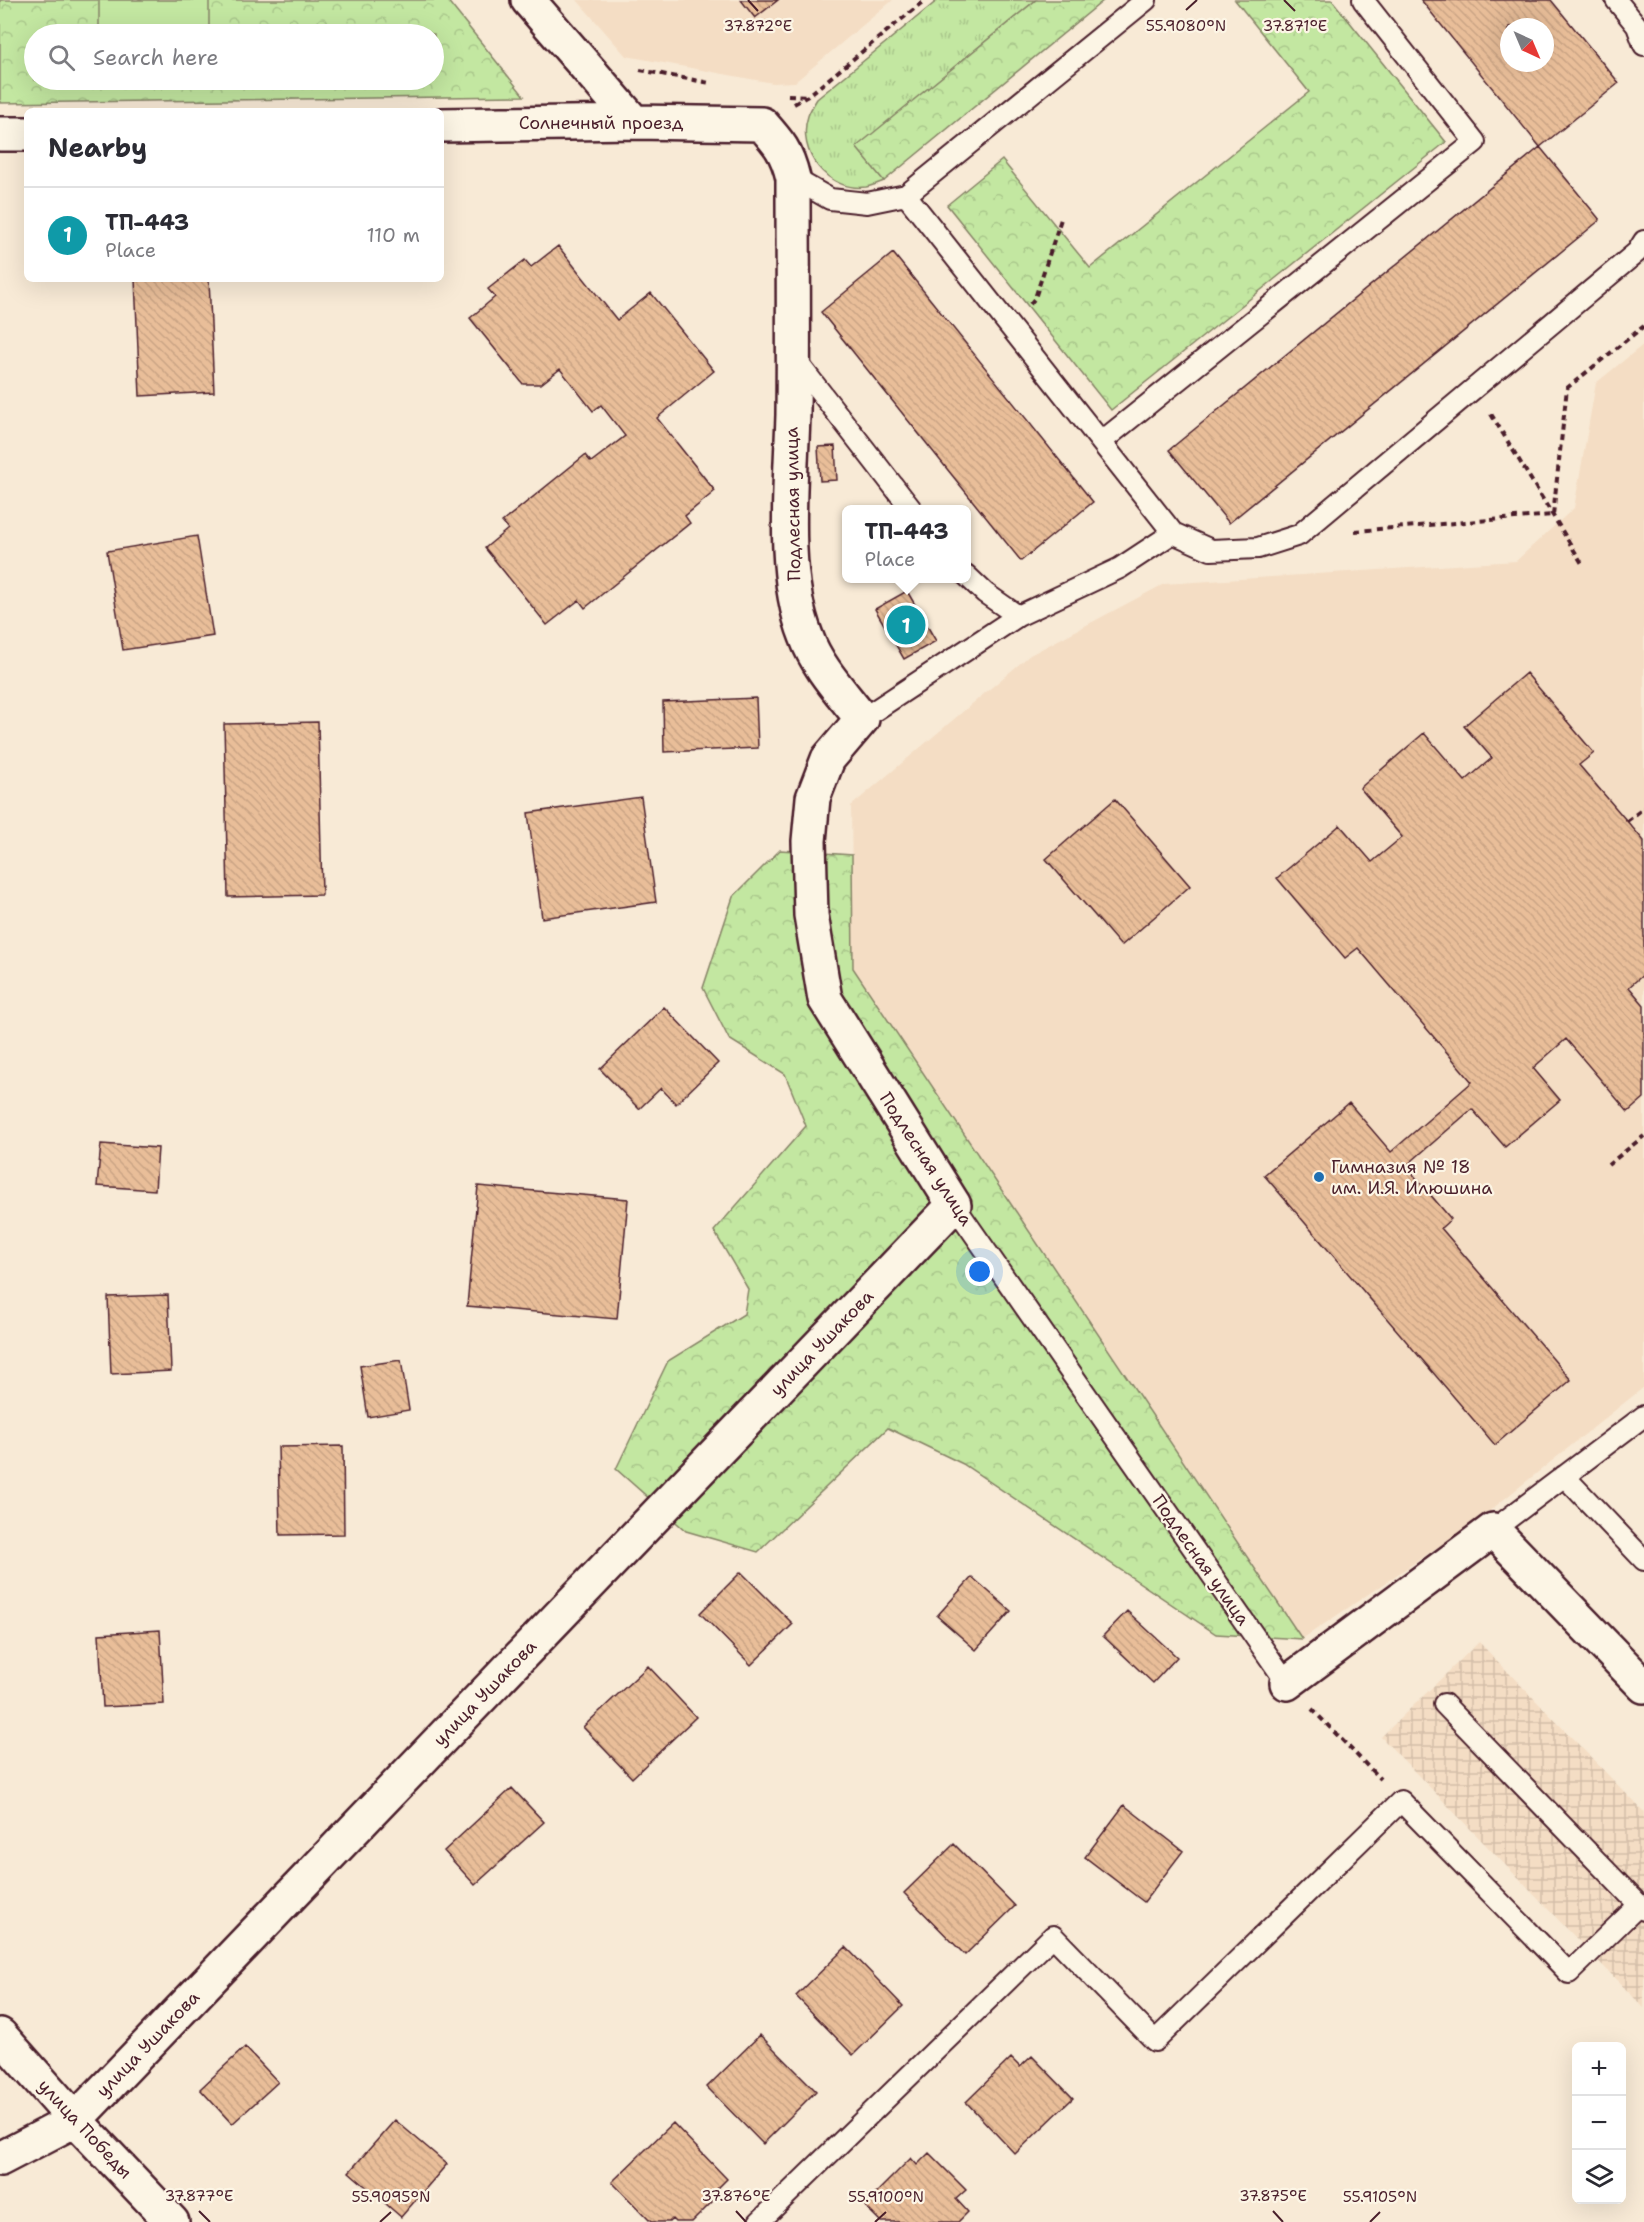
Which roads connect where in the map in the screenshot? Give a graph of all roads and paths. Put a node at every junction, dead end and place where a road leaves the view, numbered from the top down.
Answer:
1 (528, 0) edge
2 (925, 0) edge
3 (1146, 0) edge
4 (1363, 0) edge
5 (1616, 0) edge
6 (1644, 45) edge
7 (638, 70) dead end
8 (719, 84) dead end
9 (787, 95) dead end
10 (808, 96) junction
11 (633, 123) junction
12 (762, 124) junction
13 (444, 125) edge
14 (0, 134) edge
15 (24, 134) edge
16 (793, 178) junction
17 (906, 195) junction
18 (1062, 216) dead end
19 (1644, 241) edge
20 (1644, 326) edge
21 (1011, 328) junction
22 (794, 358) junction
23 (1474, 388) junction
24 (1101, 442) junction
25 (908, 505) edge
26 (1553, 515) junction
27 (1173, 533) junction
28 (1299, 535) junction
29 (1583, 565) dead end
30 (971, 580) edge
31 (1018, 616) junction
32 (861, 719) junction
33 (1644, 808) edge
34 (1627, 821) dead end
35 (1644, 1136) edge
36 (1608, 1165) dead end
37 (954, 1205) junction
38 (1644, 1416) edge
39 (1564, 1476) junction
40 (1493, 1530) junction
41 (1644, 1560) edge
42 (1642, 1681) edge
43 (1287, 1683) junction
44 (1444, 1704) dead end
45 (1401, 1801) junction
46 (1641, 1908) edge
47 (0, 2035) edge
48 (75, 2120) junction
49 (0, 2159) edge
50 (172, 2222) edge
51 (759, 2222) edge

1 - 11 street
2 - 10 path
3 - 17 lane
4 - 24 lane
5 - 6 lane
7 - 8 path
9 - 10 path
10 - 12 path
11 - 12 street, Солнечный проезд
11 - 13 street, Солнечный проезд
12 - 16 street, Подлесная улица
14 - 15 street
16 - 17 lane
16 - 22 street, Подлесная улица
17 - 21 lane
18 - 21 path
19 - 23 lane
20 - 26 path
21 - 24 lane
22 - 25 lane
22 - 32 street, Подлесная улица
23 - 26 path
23 - 28 lane
24 - 27 lane
26 - 28 path
26 - 29 path
27 - 28 lane
27 - 31 lane
30 - 31 lane
31 - 32 lane
32 - 37 street, Подлесная улица
33 - 34 path
35 - 36 path
37 - 43 lane, Подлесная улица
37 - 48 street, улица Ушакова
38 - 39 lane
39 - 40 lane
39 - 41 lane
40 - 42 street
40 - 43 street
43 - 45 path
44 - 46 lane
45 - 46 lane
45 - 51 lane
47 - 48 street, улица Победы
48 - 49 street, улица Ушакова
48 - 50 street, улица Победы

